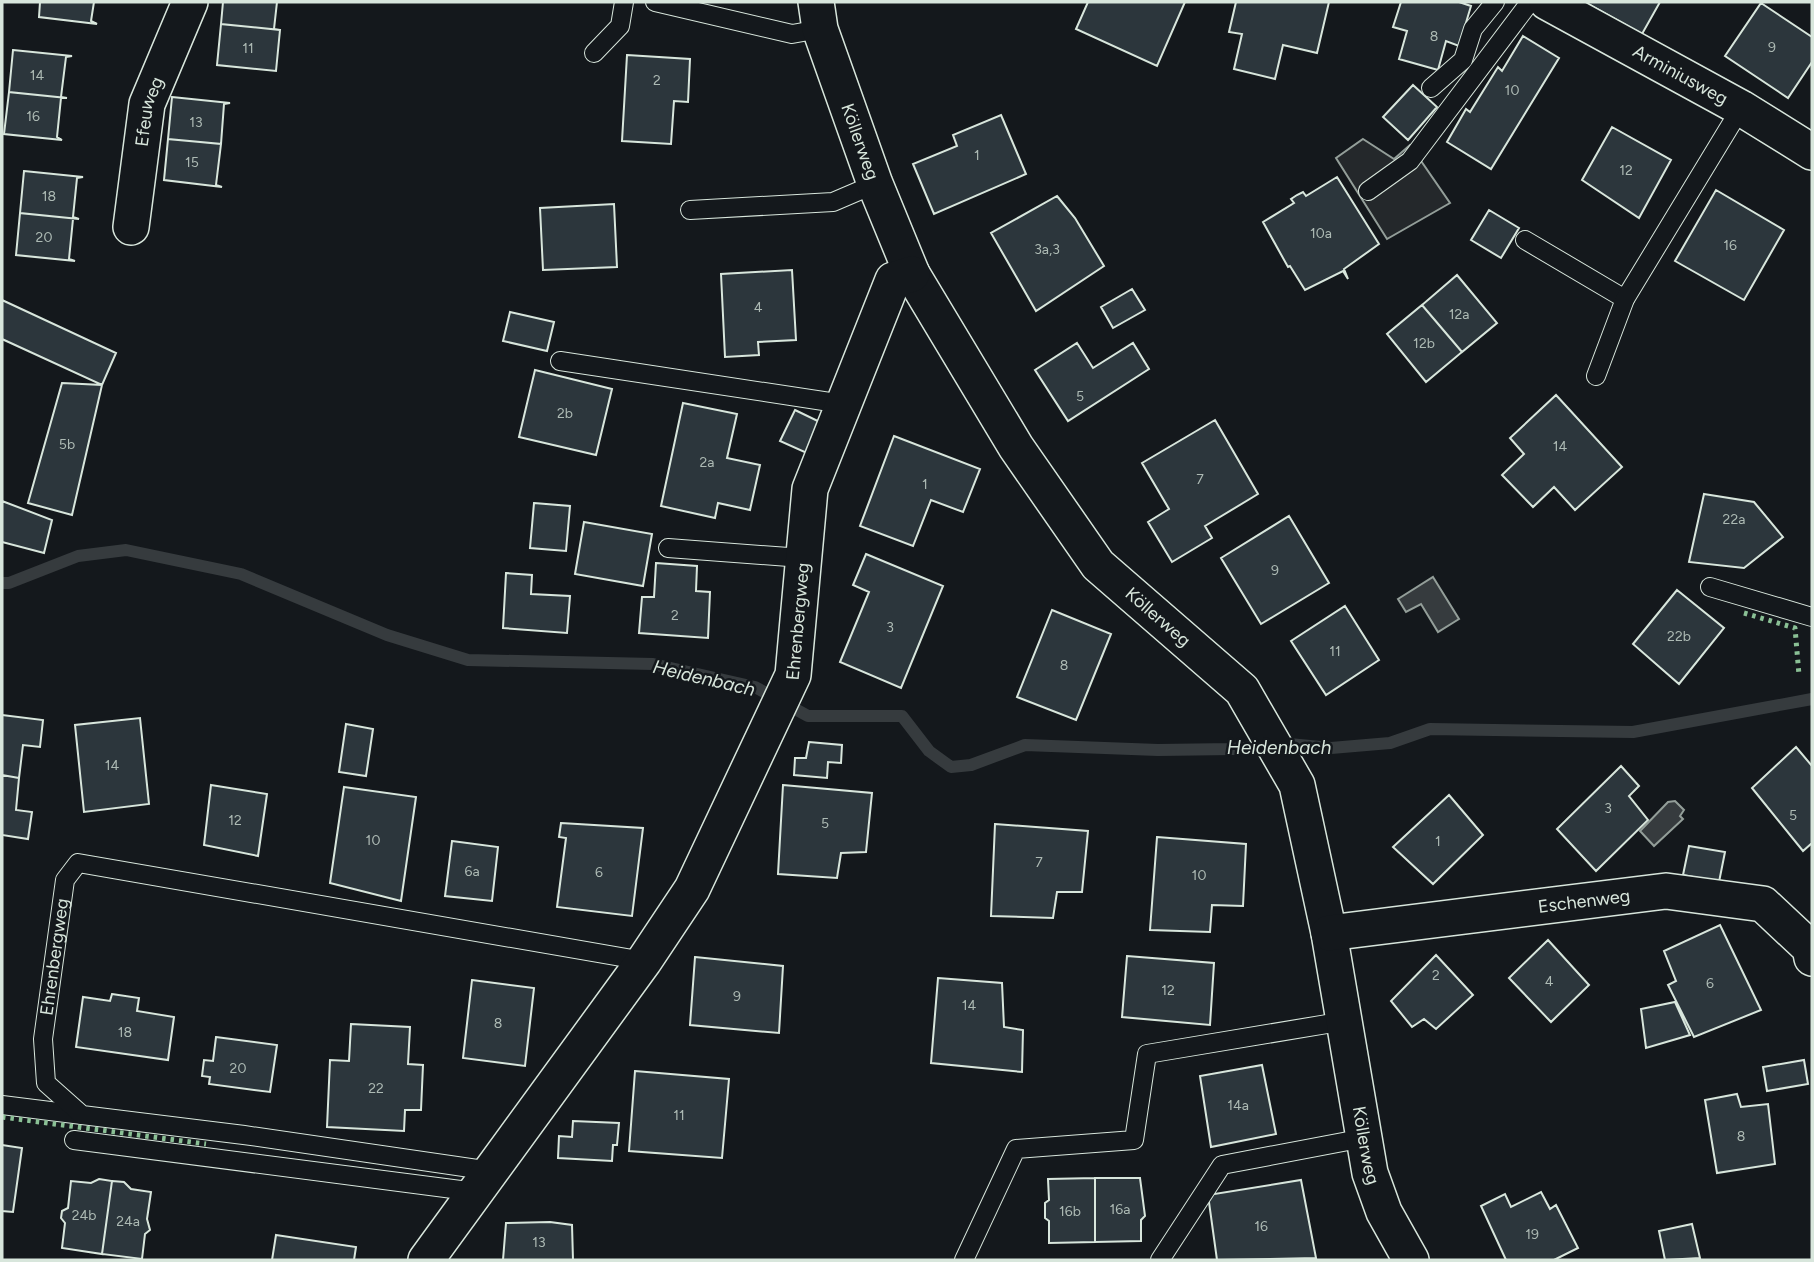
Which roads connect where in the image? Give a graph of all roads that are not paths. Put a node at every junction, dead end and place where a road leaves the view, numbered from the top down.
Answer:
1 (190, 2) edge
2 (624, 2) edge
3 (655, 2) edge
4 (1494, 2) edge
5 (1530, 2) edge
6 (1547, 2) edge
7 (818, 15) edge
8 (594, 53) dead end
9 (1431, 88) dead end
10 (1741, 108) junction
11 (1812, 152) edge
12 (875, 184) junction
13 (1368, 191) dead end
14 (690, 210) dead end
15 (131, 227) dead end
16 (1525, 240) dead end
17 (912, 274) junction
18 (1625, 299) junction
19 (561, 360) dead end
20 (1597, 376) dead end
21 (843, 404) junction
22 (668, 548) dead end
23 (802, 558) junction
24 (1710, 587) dead end
25 (1812, 617) edge
26 (1329, 933) junction
27 (1812, 958) edge
28 (644, 961) junction
29 (1345, 1021) junction
30 (2, 1105) edge
31 (82, 1115) junction
32 (1364, 1138) junction
33 (74, 1140) dead end
34 (483, 1182) junction
35 (426, 1260) edge
36 (964, 1260) edge
37 (1160, 1260) edge
38 (1411, 1260) edge

1 - 15 street, Efeuweg
2 - 8 lane
3 - 7 lane
4 - 9 lane
5 - 13 lane
6 - 10 street, Arminiusweg
7 - 12 street, Köllerweg
10 - 11 street, Arminiusweg
10 - 18 lane
12 - 14 lane
12 - 17 street, Köllerweg
16 - 18 lane
17 - 21 street, Ehrenbergweg
17 - 26 street, Köllerweg
18 - 20 lane
19 - 21 lane
21 - 23 street, Ehrenbergweg
22 - 23 lane
23 - 28 street, Ehrenbergweg
24 - 25 lane
26 - 27 street, Eschenweg
26 - 29 street, Köllerweg
28 - 31 lane, Ehrenbergweg
28 - 34 street, Ehrenbergweg
29 - 32 street, Köllerweg
29 - 36 lane
30 - 31 lane
31 - 34 lane
32 - 37 lane
32 - 38 street, Köllerweg
33 - 34 lane
34 - 35 street, Ehrenbergweg

